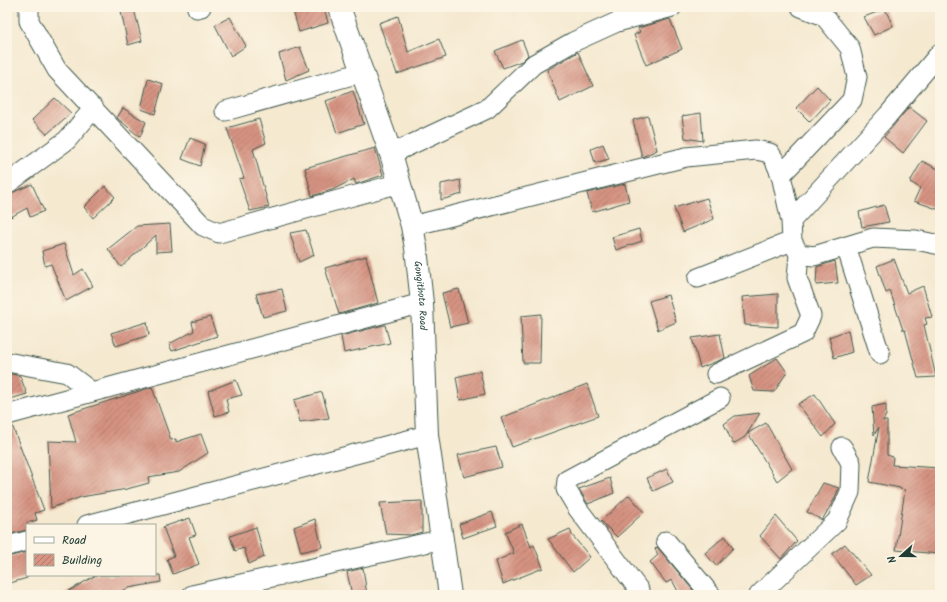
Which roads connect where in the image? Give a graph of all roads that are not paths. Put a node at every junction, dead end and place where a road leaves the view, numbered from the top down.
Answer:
1 (29, 7) edge
2 (339, 7) edge
3 (672, 7) edge
4 (800, 7) edge
5 (940, 53) edge
6 (363, 72) junction
7 (94, 108) junction
8 (225, 111) dead end
9 (391, 154) junction
10 (781, 175) junction
11 (400, 183) junction
12 (7, 184) edge
13 (791, 221) junction
14 (412, 226) junction
15 (940, 245) edge
16 (846, 246) junction
17 (795, 248) junction
18 (698, 278) dead end
19 (422, 303) junction
20 (880, 354) dead end
21 (7, 362) edge
22 (716, 374) dead end
23 (92, 392) junction
24 (720, 398) dead end
25 (7, 415) edge
26 (427, 435) junction
27 (842, 447) dead end
28 (91, 524) edge
29 (443, 539) junction
30 (26, 541) edge
31 (666, 541) dead end
32 (7, 546) edge
33 (192, 595) edge
34 (450, 595) edge
35 (640, 595) edge
36 (712, 595) edge
37 (759, 595) edge

1 - 7 street
2 - 6 street, Gongithota Road
3 - 9 street
4 - 10 street
5 - 13 street
6 - 8 street
6 - 9 street, Gongithota Road
7 - 11 street
7 - 12 street
9 - 11 street, Gongithota Road
10 - 13 street
10 - 14 street
11 - 14 street, Gongithota Road
13 - 17 street
14 - 19 street, Gongithota Road
15 - 16 street
16 - 17 street
16 - 20 street
17 - 18 street
17 - 22 street
19 - 23 street
19 - 26 street, Gongithota Road
21 - 23 street
23 - 25 street
24 - 35 street
26 - 28 street
26 - 29 street, Gongithota Road
27 - 37 street
29 - 33 street
29 - 34 street, Gongithota Road
30 - 32 street
31 - 36 street

